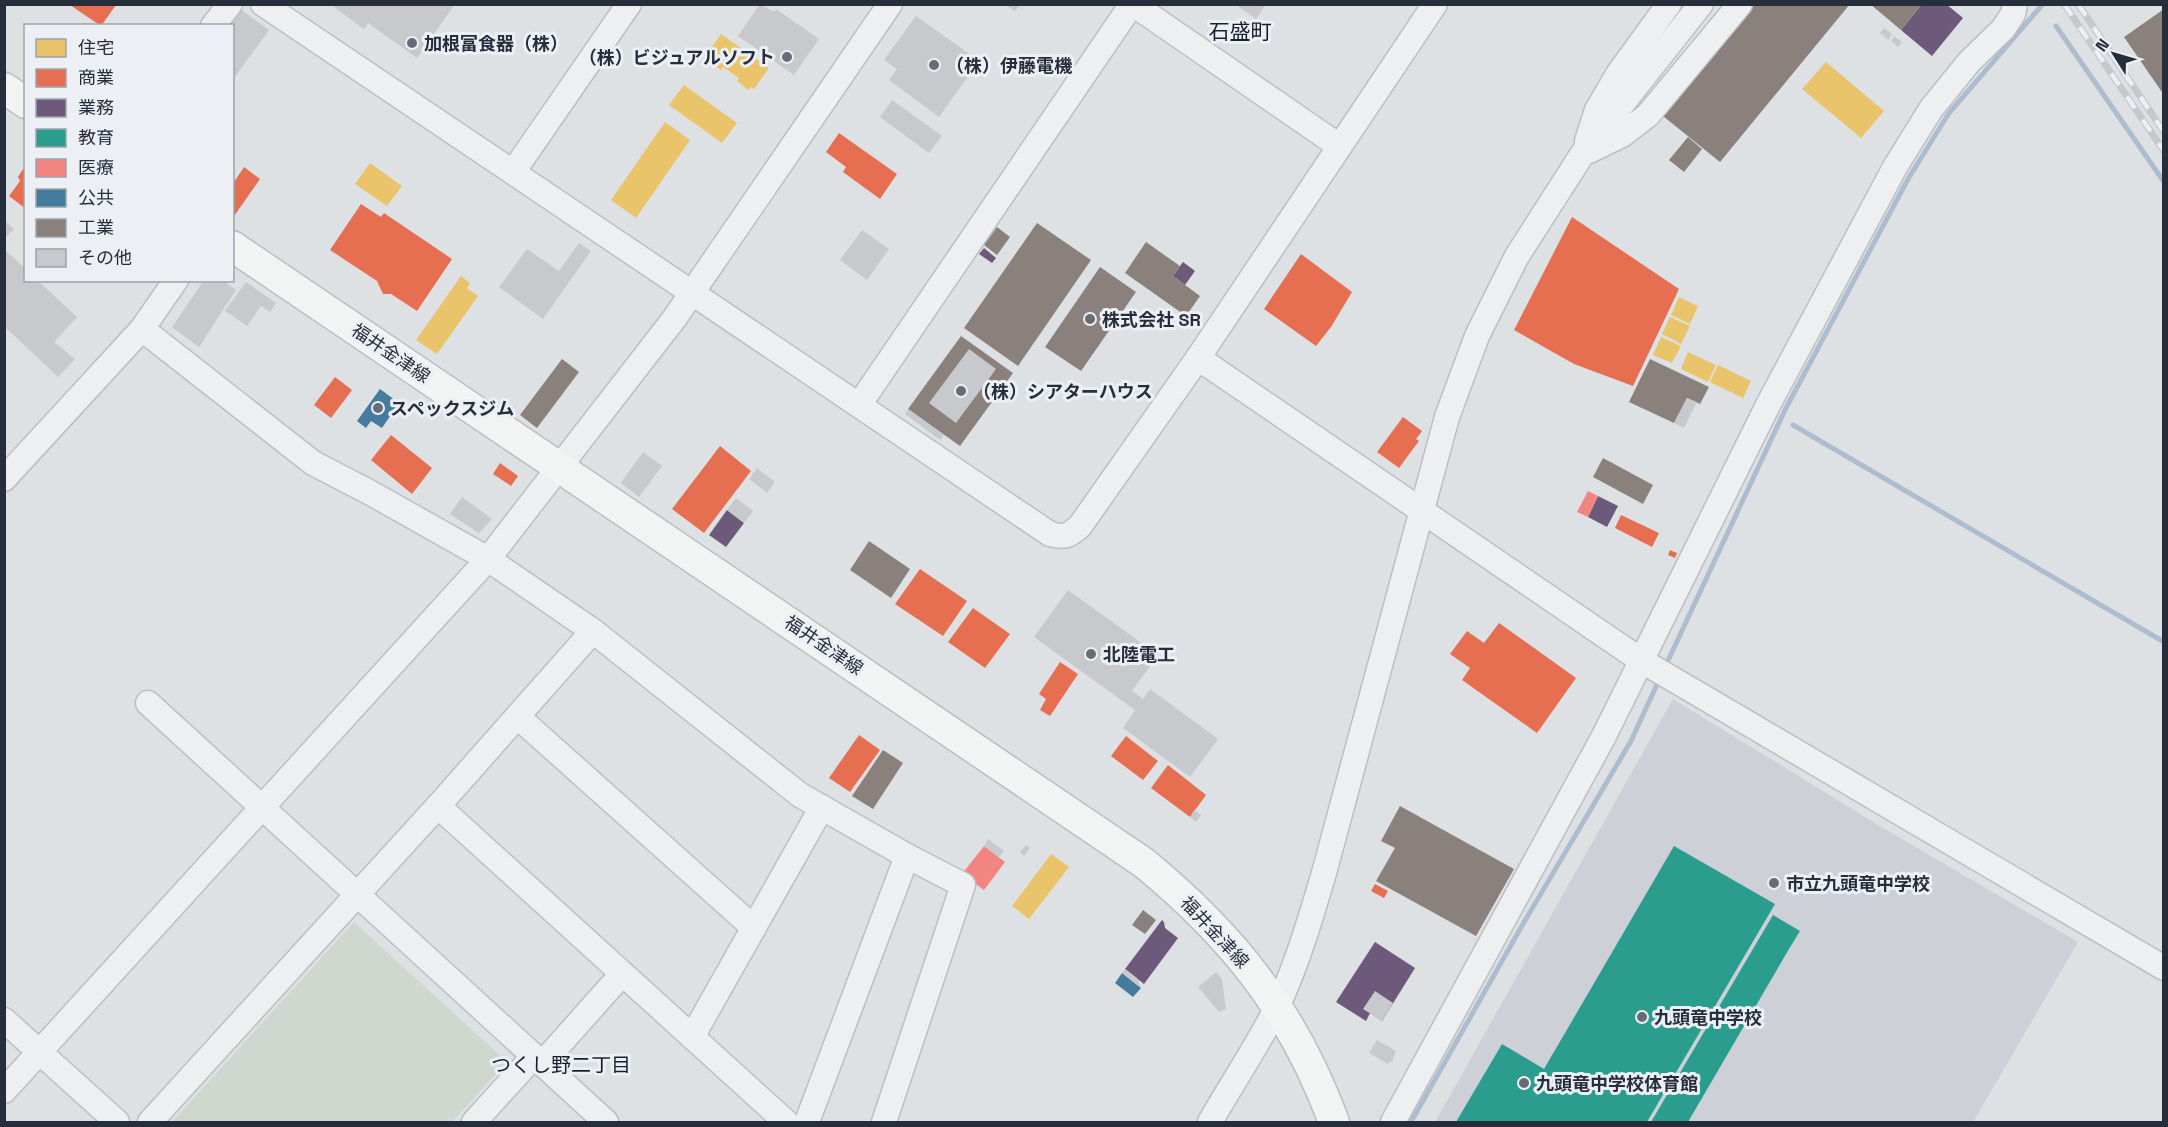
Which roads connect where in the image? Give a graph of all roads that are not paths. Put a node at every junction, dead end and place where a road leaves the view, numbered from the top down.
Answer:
1 (230, 4) edge
2 (263, 4) edge
3 (629, 4) edge
4 (890, 4) edge
5 (1132, 4) edge
6 (1435, 4) edge
7 (1670, 4) edge
8 (1701, 4) edge
9 (1740, 4) edge
10 (2015, 4) edge
11 (215, 24) edge
12 (4, 88) edge
13 (24, 102) edge
14 (1339, 146) junction
15 (1583, 154) junction
16 (513, 172) junction
17 (234, 247) edge
18 (175, 282) edge
19 (693, 292) junction
20 (142, 329) junction
21 (1198, 357) junction
22 (859, 405) junction
23 (561, 468) junction
24 (4, 479) edge
25 (1423, 512) junction
26 (488, 559) junction
27 (593, 632) junction
28 (1642, 661) junction
29 (148, 703) dead end
30 (518, 717) junction
31 (438, 806) junction
32 (822, 807) junction
33 (262, 808) junction
34 (907, 856) junction
35 (357, 895) junction
36 (754, 928) junction
37 (2163, 968) edge
38 (622, 974) junction
39 (1278, 1005) junction
40 (4, 1020) edge
41 (692, 1037) junction
42 (40, 1052) junction
43 (538, 1060) junction
44 (4, 1091) edge
45 (117, 1122) edge
46 (150, 1122) edge
47 (474, 1122) edge
48 (606, 1122) edge
49 (786, 1122) edge
50 (807, 1122) edge
51 (884, 1122) edge
52 (1210, 1122) edge
53 (1334, 1122) edge
54 (1393, 1122) edge

1 - 11 street
2 - 16 street
3 - 16 street
4 - 19 street
5 - 14 street
5 - 22 street
6 - 14 street
7 - 15 street
8 - 15 street
9 - 15 street
10 - 28 street
12 - 13 main road
14 - 21 street
15 - 25 street
16 - 19 street
17 - 23 main road, 福井金津線
18 - 20 street
19 - 22 street
19 - 23 street
20 - 24 street
20 - 26 street
21 - 22 street
21 - 25 street
23 - 26 street
23 - 39 main road, 福井金津線
25 - 28 street
25 - 39 street
26 - 27 street
26 - 33 street
27 - 30 street
27 - 32 street
28 - 37 street
28 - 54 street
29 - 33 street
30 - 31 street
30 - 36 street
31 - 35 street
31 - 38 street
32 - 34 street
32 - 36 street
33 - 35 street
33 - 42 street
34 - 50 street
34 - 51 street
35 - 43 street
35 - 46 street
36 - 41 street
38 - 41 street
38 - 43 street
39 - 52 street
39 - 53 main road, 福井金津線
40 - 42 street
41 - 49 street
42 - 44 street
42 - 45 street
43 - 47 street
43 - 48 street

